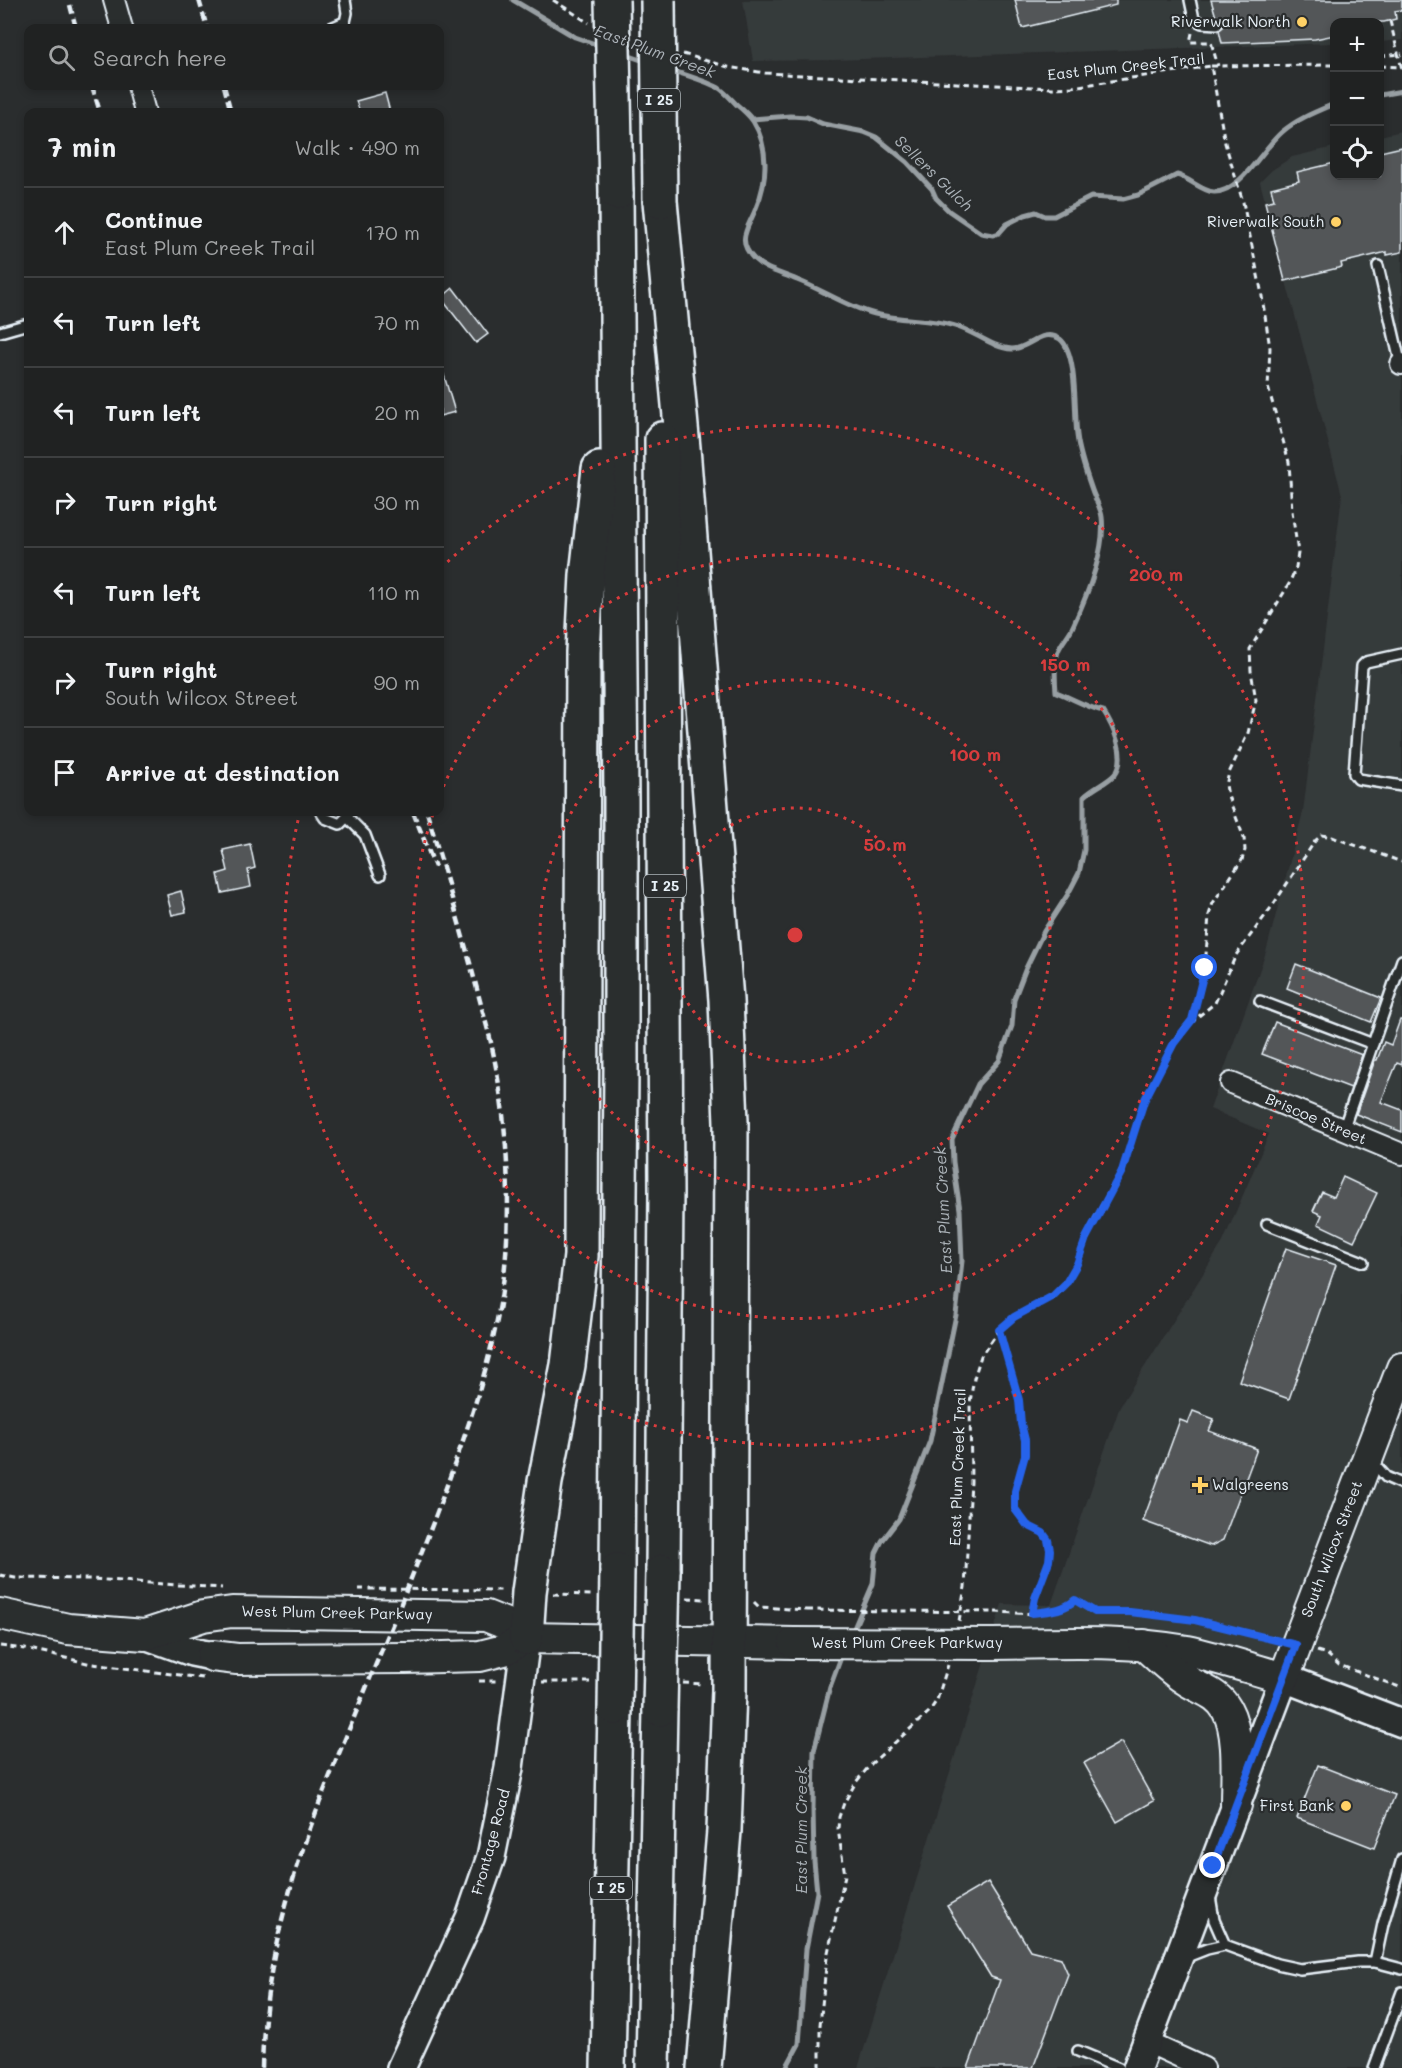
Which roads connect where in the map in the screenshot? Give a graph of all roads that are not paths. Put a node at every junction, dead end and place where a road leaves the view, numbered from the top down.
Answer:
1 (114, 0) edge
2 (345, 0) edge
3 (612, 0) edge
4 (658, 0) edge
5 (1190, 0) edge
6 (121, 24) edge
7 (340, 24) edge
8 (1217, 24) dead end
9 (139, 90) edge
10 (144, 108) edge
11 (660, 201) junction
12 (1377, 266) dead end
13 (616, 291) junction
14 (24, 325) edge
15 (0, 332) edge
16 (1402, 366) edge
17 (1402, 654) edge
18 (1402, 786) edge
19 (324, 816) edge
20 (346, 816) edge
21 (350, 816) edge
22 (380, 875) dead end
23 (1402, 960) edge
24 (1260, 1001) dead end
25 (1373, 1044) junction
26 (1231, 1083) dead end
27 (1343, 1130) junction
28 (1402, 1154) edge
29 (1267, 1224) dead end
30 (1363, 1262) dead end
31 (1402, 1368) edge
32 (1368, 1457) junction
33 (1402, 1484) edge
34 (0, 1614) edge
35 (146, 1635) junction
36 (526, 1638) junction
37 (729, 1643) junction
38 (1144, 1646) junction
39 (212, 1656) joint
40 (1284, 1678) junction
41 (1402, 1723) edge
42 (1236, 1805) junction
43 (1402, 1859) edge
44 (1209, 1878) junction
45 (1225, 1945) junction
46 (1177, 1961) junction
47 (1375, 1962) junction
48 (1402, 1969) edge
49 (1402, 1992) edge
50 (1400, 2007) edge
51 (1147, 2042) junction
52 (1078, 2051) dead end
53 (401, 2068) edge
54 (608, 2068) edge
55 (653, 2068) edge
56 (704, 2068) edge
57 (1119, 2068) edge
58 (1137, 2068) edge
59 (1204, 2068) edge
60 (1374, 2068) edge

1 - 6 street
2 - 7 lane
3 - 13 highway, I 25, bridge
4 - 11 highway, I 25, bridge
5 - 8 lane
9 - 10 street
11 - 37 highway
11 - 55 highway, I 25, bridge
12 - 16 lane
13 - 36 highway
13 - 54 highway, I 25, bridge
14 - 15 lane
17 - 18 lane
19 - 20 lane
21 - 22 lane
23 - 25 lane
24 - 25 lane
25 - 27 lane
26 - 27 street, Briscoe Street
27 - 28 street, Briscoe Street
29 - 30 lane
31 - 32 main road, South Wilcox Street
32 - 33 lane
32 - 40 main road, South Wilcox Street
34 - 35 main road, West Plum Creek Parkway
35 - 36 main road, West Plum Creek Parkway
35 - 39 main road, West Plum Creek Parkway
36 - 37 main road, West Plum Creek Parkway
36 - 39 main road, West Plum Creek Parkway
36 - 53 main road, Frontage Road
37 - 38 main road, West Plum Creek Parkway, bridge
37 - 56 highway
38 - 40 main road, West Plum Creek Parkway
38 - 42 main road
40 - 41 main road
40 - 42 main road, South Wilcox Street
42 - 44 main road, South Wilcox Street
43 - 47 lane
44 - 45 lane
44 - 46 main road, South Wilcox Street
45 - 46 lane
45 - 47 lane
46 - 51 main road, South Wilcox Street
47 - 48 lane
49 - 50 lane
50 - 60 lane
51 - 58 main road, South Wilcox Street
51 - 59 street
52 - 57 lane

